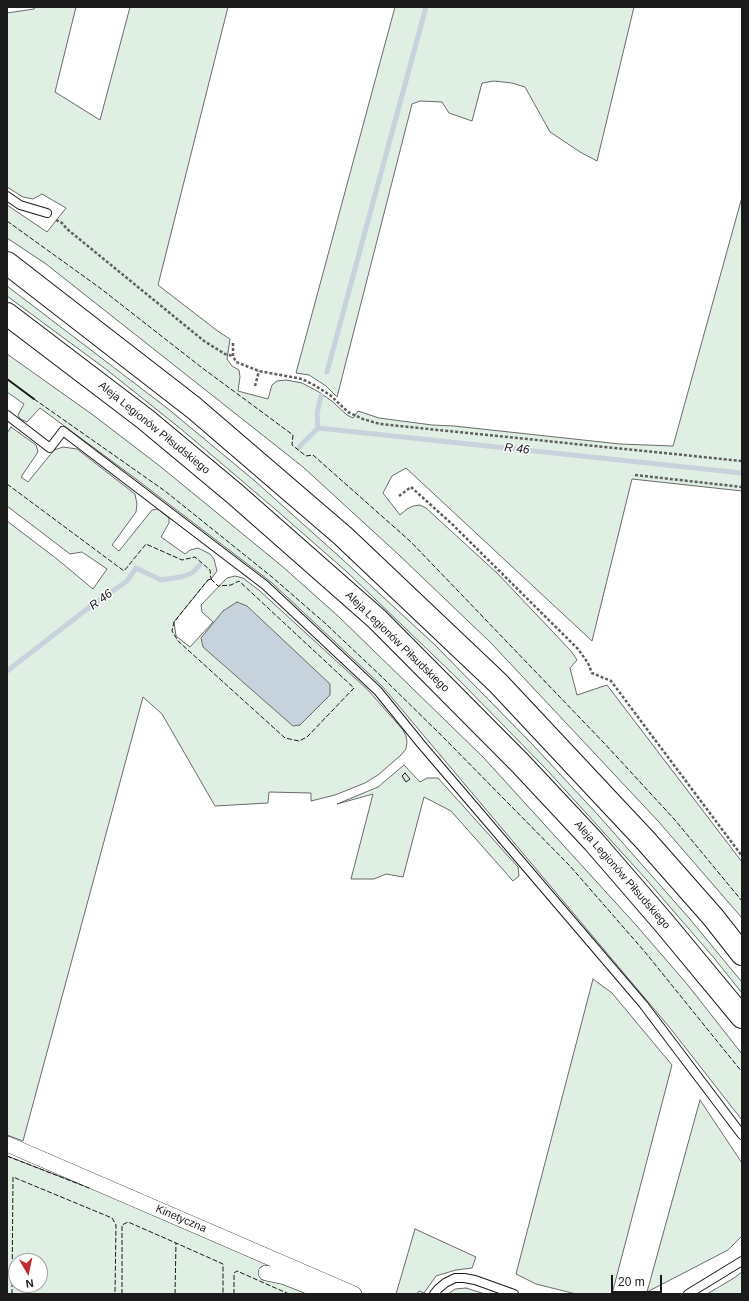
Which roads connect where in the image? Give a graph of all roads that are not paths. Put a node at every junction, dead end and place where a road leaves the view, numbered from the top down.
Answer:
1 (7, 196) edge
2 (47, 213) road end
3 (7, 263) edge
4 (7, 314) edge
5 (7, 415) edge
6 (742, 954) edge
7 (742, 1017) edge
8 (742, 1135) edge
9 (7, 1144) edge
10 (742, 1261) edge
11 (266, 1273) dead end
12 (328, 1294) edge
13 (354, 1294) edge
14 (434, 1294) edge
15 (514, 1294) edge
16 (688, 1294) edge

1 - 2 lane
3 - 6 highway
4 - 7 highway, Aleja Legionów Piłsudskiego
5 - 8 lane
9 - 13 street, Kinetyczna
10 - 16 lane
11 - 12 street
14 - 15 lane

